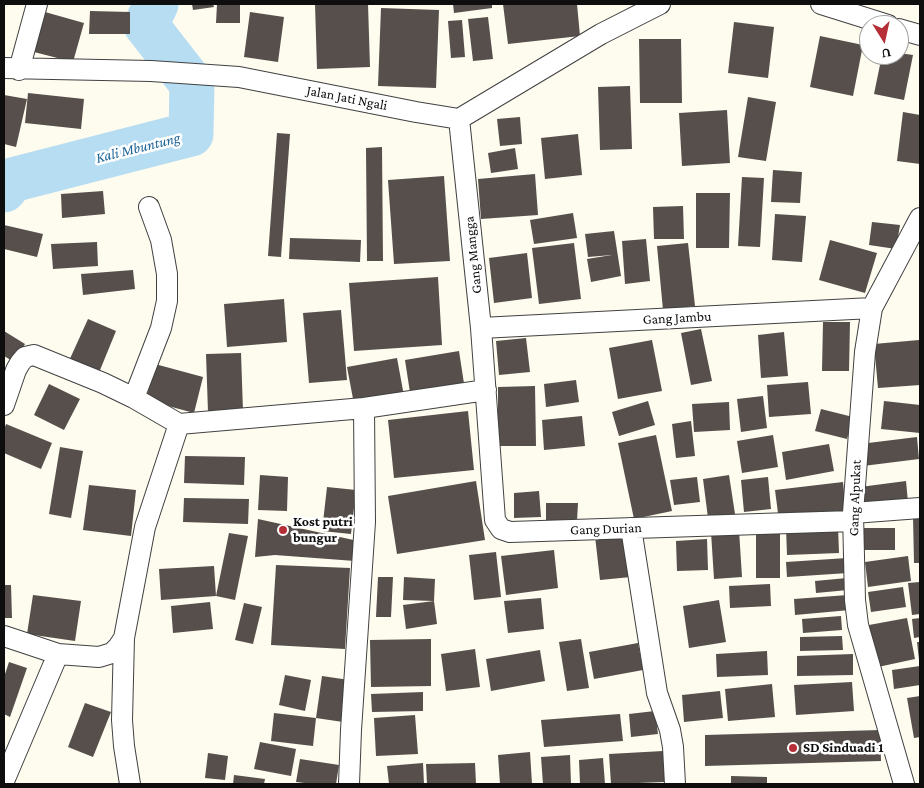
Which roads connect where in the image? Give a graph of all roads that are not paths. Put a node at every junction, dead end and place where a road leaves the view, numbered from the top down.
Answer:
1 (37, 4) edge
2 (660, 4) edge
3 (821, 4) edge
4 (859, 16) edge
5 (11, 69) edge
6 (459, 120) junction
7 (150, 207) dead end
8 (920, 218) edge
9 (913, 246) edge
10 (872, 308) junction
11 (481, 328) junction
12 (486, 390) junction
13 (134, 398) junction
14 (4, 405) edge
15 (364, 408) junction
16 (179, 424) junction
17 (920, 508) edge
18 (853, 517) junction
19 (631, 528) junction
20 (4, 636) edge
21 (124, 638) junction
22 (58, 654) junction
23 (4, 781) edge
24 (130, 784) edge
25 (349, 784) edge
26 (675, 784) edge
27 (904, 784) edge

1 - 5 street
2 - 6 street
3 - 4 street
5 - 6 street, Jalan Jati Ngali
6 - 11 street, Gang Mangga
7 - 13 street
8 - 9 street, Gang Alpukat
9 - 10 street, Gang Alpukat
10 - 11 street, Gang Jambu
10 - 18 street, Gang Alpukat
11 - 12 street, Gang Mangga
12 - 15 street
12 - 19 street, Gang Durian
13 - 14 street
13 - 16 street
15 - 16 street
15 - 25 street
16 - 21 street
17 - 18 street, Gang Durian
18 - 19 street, Gang Durian
18 - 27 street, Gang Alpukat
19 - 26 street
20 - 22 street
21 - 22 street
21 - 24 street
22 - 23 street

